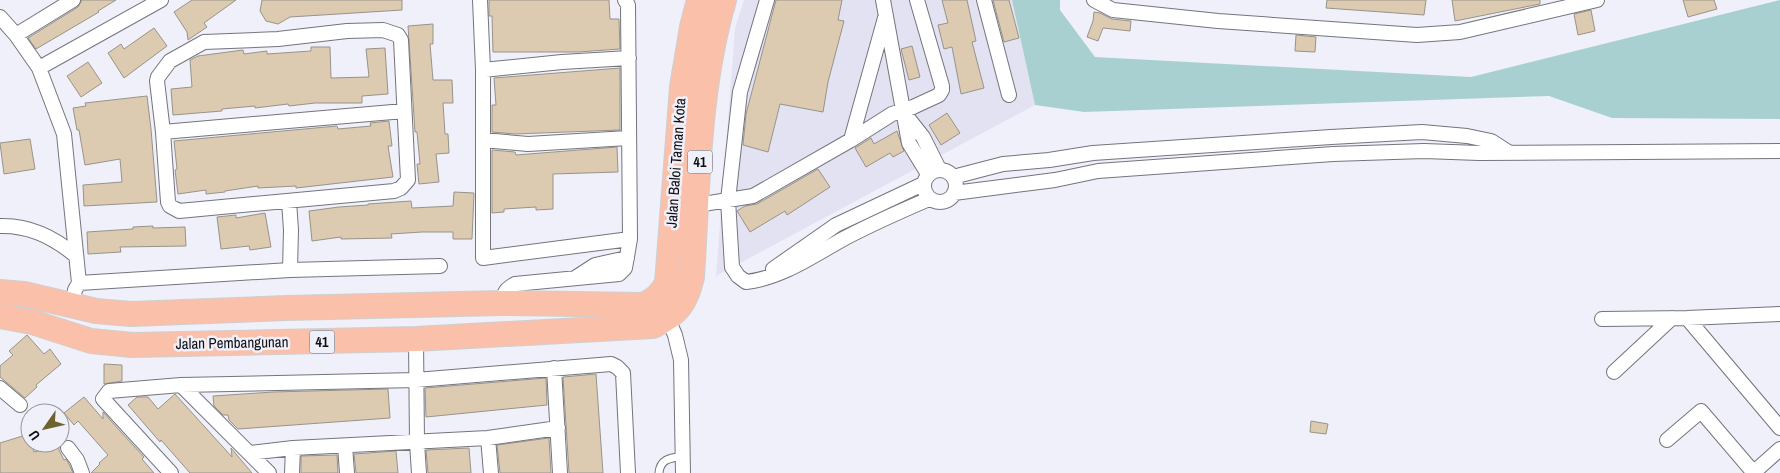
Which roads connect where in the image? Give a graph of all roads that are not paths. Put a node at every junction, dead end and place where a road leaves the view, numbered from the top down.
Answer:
1 (73, 0) edge
2 (161, 0) edge
3 (480, 0) edge
4 (625, 0) edge
5 (699, 0) edge
6 (724, 0) edge
7 (767, 0) edge
8 (883, 0) edge
9 (917, 0) edge
10 (984, 0) edge
11 (1094, 0) edge
12 (1597, 0) edge
13 (886, 15) junction
14 (0, 17) edge
15 (16, 35) junction
16 (629, 58) junction
17 (39, 68) junction
18 (483, 70) junction
19 (683, 78) junction
20 (707, 80) junction
21 (1010, 95) dead end
22 (404, 110) junction
23 (902, 111) junction
24 (163, 132) junction
25 (628, 138) junction
26 (483, 140) junction
27 (851, 140) junction
28 (1780, 151) edge
29 (1508, 152) junction
30 (930, 175) junction
31 (953, 177) junction
32 (954, 194) junction
33 (930, 199) junction
34 (289, 200) junction
35 (728, 200) junction
36 (697, 205) junction
37 (0, 226) edge
38 (630, 239) junction
39 (76, 256) junction
40 (440, 266) dead end
41 (290, 270) junction
42 (756, 281) junction
43 (0, 292) edge
44 (76, 294) junction
45 (509, 297) junction
46 (260, 309) junction
47 (1780, 314) edge
48 (0, 317) edge
49 (1672, 318) junction
50 (1687, 318) junction
51 (1602, 319) dead end
52 (657, 323) junction
53 (416, 339) junction
54 (261, 343) junction
55 (554, 368) junction
56 (1614, 372) dead end
57 (416, 380) junction
58 (181, 385) junction
59 (0, 388) edge
60 (20, 405) dead end
61 (558, 428) junction
62 (1780, 428) edge
63 (488, 438) junction
64 (1667, 440) dead end
65 (417, 443) junction
66 (345, 446) junction
67 (292, 448) junction
68 (1780, 449) edge
69 (70, 451) edge
70 (250, 453) junction
71 (682, 456) junction
72 (82, 473) edge
73 (171, 473) edge
74 (269, 473) edge
75 (292, 473) edge
76 (347, 473) edge
77 (419, 473) edge
78 (491, 473) edge
79 (560, 473) edge
80 (628, 473) edge
81 (659, 473) edge
82 (683, 473) edge
83 (1754, 473) edge

1 - 15 street
2 - 17 street
3 - 18 street
4 - 16 street
5 - 19 highway, Jalan Baloi Taman Kota / 41
6 - 20 highway, Jalan Baloi Taman Kota / 41
7 - 35 street
8 - 13 street
9 - 23 street
10 - 21 street
11 - 12 street
13 - 23 street
13 - 27 street
14 - 15 street
15 - 17 street
16 - 18 street
16 - 25 street
17 - 39 street
18 - 26 street
19 - 20 highway
19 - 45 highway, Jalan Baloi Taman Kota / 41
20 - 36 highway, Jalan Baloi Taman Kota / 41
22 - 24 street
22 - 24 street
22 - 34 street
23 - 27 street
23 - 30 street
24 - 34 street
25 - 26 street
25 - 38 street
26 - 38 street
27 - 35 street
28 - 29 street
29 - 31 street
29 - 32 street
30 - 31 street
30 - 33 street
30 - 42 street
31 - 32 street
32 - 33 street
33 - 42 street
34 - 41 street
35 - 36 street
35 - 42 street
36 - 52 highway, Jalan Baloi Taman Kota / 41
37 - 39 street
38 - 45 street
39 - 44 street
40 - 41 street
41 - 44 street
43 - 44 highway, 41
44 - 46 highway, 41
45 - 46 highway, 41
46 - 54 highway
47 - 50 street
48 - 54 highway, Jalan Pembangunan / 41
49 - 50 street
49 - 51 street
49 - 56 street
50 - 62 street
52 - 53 highway, Jalan Pembangunan / 41
52 - 71 street
53 - 54 highway, Jalan Pembangunan / 41
53 - 57 street
55 - 57 street
55 - 61 street
55 - 80 street
57 - 58 street
57 - 65 street
58 - 70 street
58 - 73 street
59 - 60 street
61 - 63 street
61 - 79 street
63 - 65 street
63 - 78 street
64 - 83 street
65 - 66 street
65 - 77 street
66 - 67 street
66 - 76 street
67 - 70 street
67 - 75 street
68 - 83 street
69 - 72 street
70 - 74 street
71 - 81 lane
71 - 82 street

